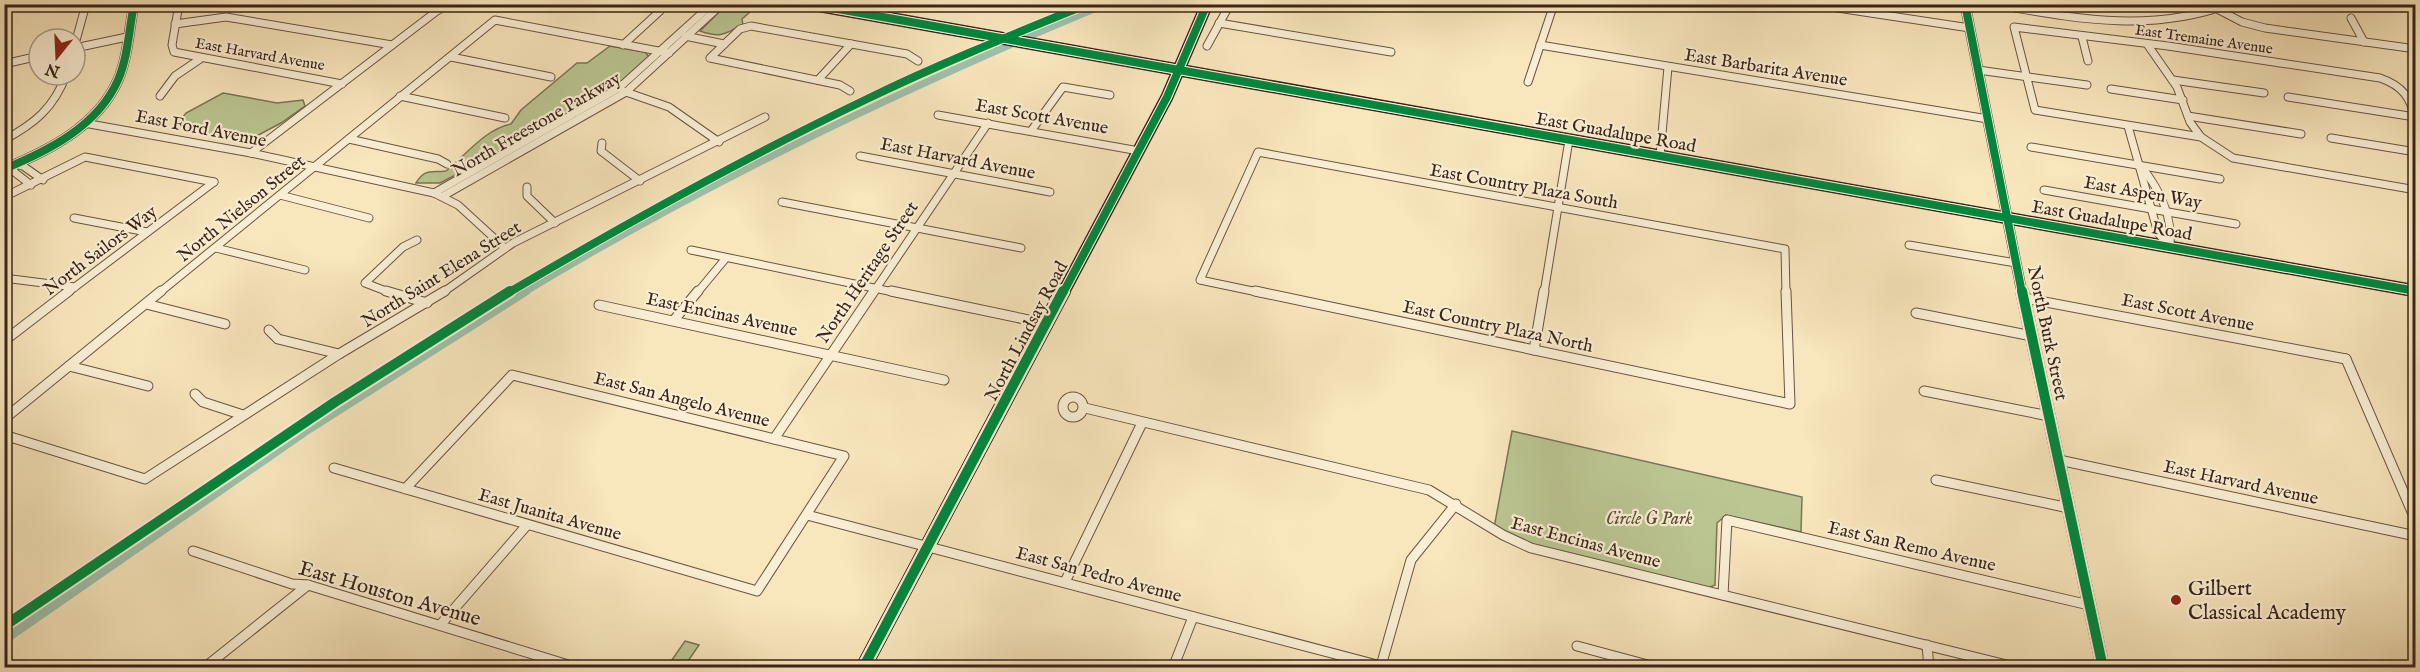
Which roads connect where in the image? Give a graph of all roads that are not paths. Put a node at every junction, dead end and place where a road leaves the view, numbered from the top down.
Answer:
1 (86, 4) edge
2 (134, 4) edge
3 (179, 4) edge
4 (406, 4) edge
5 (446, 4) edge
6 (640, 4) edge
7 (712, 4) edge
8 (722, 4) edge
9 (810, 4) edge
10 (1207, 4) edge
11 (1230, 4) edge
12 (1554, 4) edge
13 (1811, 4) edge
14 (1965, 4) edge
15 (1991, 4) edge
16 (2048, 4) edge
17 (2230, 4) edge
18 (439, 10) junction
19 (2219, 10) junction
20 (2051, 14) junction
21 (2351, 18) dead end
22 (1219, 23) junction
23 (175, 24) junction
24 (80, 27) edge
25 (2014, 27) joint
26 (1970, 28) junction
27 (685, 33) junction
28 (127, 37) junction
29 (2082, 37) junction
30 (726, 41) junction
31 (2364, 42) junction
32 (87, 44) edge
33 (851, 44) junction
34 (2147, 44) junction
35 (392, 45) junction
36 (623, 45) junction
37 (1207, 45) dead end
38 (1540, 45) junction
39 (2415, 49) edge
40 (660, 52) junction
41 (1391, 52) dead end
42 (669, 53) junction
43 (451, 57) junction
44 (27, 59) edge
45 (200, 59) junction
46 (918, 61) dead end
47 (2088, 61) dead end
48 (4, 64) edge
49 (1668, 67) junction
50 (1978, 69) junction
51 (1179, 70) junction
52 (551, 77) dead end
53 (2026, 77) junction
54 (818, 80) junction
55 (2173, 80) junction
56 (1528, 81) dead end
57 (342, 84) junction
58 (2087, 85) dead end
59 (62, 87) edge
60 (1063, 87) joint
61 (616, 89) junction
62 (2111, 89) dead end
63 (850, 91) dead end
64 (626, 92) junction
65 (2264, 93) dead end
66 (1110, 94) dead end
67 (160, 96) dead end
68 (400, 96) junction
69 (2288, 97) dead end
70 (2183, 100) junction
71 (2035, 110) joint
72 (938, 115) dead end
73 (2188, 116) junction
74 (765, 117) dead end
75 (505, 118) dead end
76 (2415, 118) edge
77 (1988, 119) junction
78 (84, 123) junction
79 (988, 123) junction
80 (2128, 126) junction
81 (1031, 131) junction
82 (2301, 134) dead end
83 (2201, 137) junction
84 (2331, 138) dead end
85 (349, 139) junction
86 (4, 140) edge
87 (1569, 140) junction
88 (719, 142) junction
89 (602, 143) dead end
90 (2031, 147) dead end
91 (1139, 151) junction
92 (2415, 152) edge
93 (251, 153) junction
94 (860, 156) dead end
95 (1660, 156) junction
96 (15, 164) junction
97 (447, 164) dead end
98 (2140, 165) junction
99 (315, 166) junction
100 (4, 169) edge
101 (954, 174) junction
102 (2220, 179) dead end
103 (43, 180) junction
104 (640, 181) junction
105 (32, 185) junction
106 (526, 187) dead end
107 (2044, 190) dead end
108 (2415, 190) edge
109 (1050, 192) dead end
110 (434, 193) junction
111 (280, 195) junction
112 (443, 196) junction
113 (4, 197) edge
114 (782, 202) dead end
115 (1557, 207) junction
116 (2151, 209) junction
117 (2166, 212) junction
118 (74, 218) dead end
119 (369, 218) dead end
120 (2007, 218) junction
121 (555, 223) junction
122 (2236, 224) dead end
123 (917, 228) junction
124 (147, 232) junction
125 (417, 240) dead end
126 (1909, 244) dead end
127 (2170, 247) junction
128 (216, 248) junction
129 (505, 248) junction
130 (1021, 248) dead end
131 (691, 250) dead end
132 (726, 258) junction
133 (2016, 263) junction
134 (305, 270) dead end
135 (4, 278) edge
136 (1200, 280) joint
137 (75, 288) junction
138 (876, 289) junction
139 (2415, 291) edge
140 (2024, 298) junction
141 (427, 303) junction
142 (146, 304) junction
143 (599, 305) dead end
144 (1916, 314) dead end
145 (674, 320) junction
146 (225, 324) dead end
147 (1048, 324) junction
148 (269, 330) dead end
149 (2032, 336) junction
150 (4, 342) edge
151 (1534, 350) junction
152 (339, 354) junction
153 (831, 354) junction
154 (69, 366) junction
155 (944, 380) dead end
156 (148, 386) dead end
157 (1924, 391) dead end
158 (195, 394) dead end
159 (1790, 404) joint
160 (1085, 408) dead end
161 (243, 415) junction
162 (2049, 416) junction
163 (4, 419) edge
164 (1142, 423) junction
165 (4, 435) edge
166 (774, 439) junction
167 (2059, 460) junction
168 (334, 468) dead end
169 (1936, 480) dead end
170 (405, 489) junction
171 (1456, 504) junction
172 (2069, 508) junction
173 (807, 515) junction
174 (2415, 521) edge
175 (527, 525) junction
176 (2415, 536) edge
177 (930, 545) junction
178 (193, 551) dead end
179 (1065, 582) junction
180 (308, 585) junction
181 (1723, 595) junction
182 (2090, 604) junction
183 (1193, 617) junction
184 (441, 624) junction
185 (1927, 645) junction
186 (1577, 646) dead end
187 (1381, 666) edge
188 (204, 668) edge
189 (578, 668) edge
190 (863, 668) edge
191 (1173, 668) edge
192 (1659, 668) edge
193 (1929, 668) edge
194 (2019, 668) edge
195 (2103, 668) edge

1 - 24 street
2 - 28 street
3 - 23 street
4 - 18 street
5 - 18 street
6 - 36 street
7 - 27 street, North Freestone Parkway
8 - 27 street, North Freestone Parkway
9 - 51 main road, East Guadalupe Road
10 - 51 main road, North Lindsay Road
11 - 22 street
12 - 38 street
13 - 26 street
14 - 26 street, North Burk Street
15 - 20 street
16 - 20 street
17 - 19 street
18 - 35 street
19 - 20 street
19 - 31 street
21 - 31 street
22 - 37 street
22 - 41 street
23 - 35 street
23 - 45 street, East Harvard Avenue
25 - 29 street, East Tremaine Avenue
25 - 53 street
26 - 50 street, North Burk Street
27 - 30 street
27 - 40 street, North Freestone Parkway
27 - 42 street, North Freestone Parkway
28 - 32 street
28 - 78 street
29 - 34 street, East Tremaine Avenue
29 - 47 street
30 - 33 street
30 - 54 street
31 - 39 street
33 - 46 street
33 - 54 street
34 - 55 street
34 - 76 street, East Tremaine Avenue
35 - 57 street
36 - 40 street
36 - 43 street, North Nielson Street
38 - 49 street, East Barbarita Avenue
38 - 56 street
40 - 42 street
40 - 61 street, North Freestone Parkway
42 - 64 street, North Freestone Parkway
43 - 52 street
43 - 68 street, North Nielson Street
44 - 48 street
45 - 57 street, East Harvard Avenue
45 - 67 street
49 - 77 street, East Barbarita Avenue
49 - 95 street
50 - 53 street
50 - 77 street, North Burk Street
51 - 87 main road, East Guadalupe Road
51 - 91 main road, North Lindsay Road
53 - 58 street
53 - 71 street
54 - 63 street
55 - 65 street
55 - 70 street
57 - 93 street
59 - 86 street
60 - 66 street
60 - 81 street
61 - 64 street
61 - 110 street, North Freestone Parkway
62 - 70 street
64 - 88 street
64 - 112 street, North Freestone Parkway
68 - 75 street
68 - 85 street, North Nielson Street
69 - 76 street
70 - 73 street
71 - 80 street
72 - 79 street, East Scott Avenue
73 - 82 street
73 - 83 street
74 - 88 street, North Saint Elena Street
77 - 120 street, North Burk Street
78 - 93 street, East Ford Avenue
78 - 96 street
79 - 81 street, East Scott Avenue
79 - 101 street, North Heritage Street
80 - 83 street
80 - 98 street
81 - 91 street, East Scott Avenue
83 - 108 street
84 - 92 street
85 - 97 street
85 - 99 street, North Nielson Street
87 - 95 main road, East Guadalupe Road
87 - 115 street
88 - 104 street, North Saint Elena Street
89 - 104 street
90 - 98 street
91 - 147 main road, North Lindsay Road
93 - 99 street, East Ford Avenue
94 - 101 street, East Harvard Avenue
95 - 120 main road, East Guadalupe Road
96 - 100 street
96 - 103 street
96 - 105 street
98 - 102 street
98 - 116 street
98 - 117 street
99 - 110 street, East Ford Avenue
99 - 111 street, North Nielson Street
101 - 109 street, East Harvard Avenue
101 - 123 street, North Heritage Street
103 - 105 street
103 - 124 street, North Sailors Way
104 - 121 street, North Saint Elena Street
105 - 113 street
106 - 121 street
107 - 116 street, East Aspen Way
110 - 112 street, East Ford Avenue
111 - 119 street
111 - 128 street, North Nielson Street
112 - 129 street, East Ford Avenue
114 - 123 street
115 - 136 street, East Country Plaza South
115 - 151 street
115 - 159 street, East Country Plaza South
116 - 117 street, East Aspen Way
116 - 127 street
117 - 122 street, East Aspen Way
117 - 127 street
118 - 124 street
120 - 127 main road, East Guadalupe Road
120 - 133 street, North Burk Street
121 - 129 street, North Saint Elena Street
123 - 130 street
123 - 138 street, North Heritage Street
124 - 137 street, North Sailors Way
125 - 141 street
126 - 133 street
127 - 139 main road, East Guadalupe Road
128 - 134 street
128 - 142 street, North Nielson Street
129 - 141 street, North Saint Elena Street
131 - 132 street
132 - 138 street
132 - 145 street
133 - 140 street, North Burk Street
135 - 137 street
136 - 151 street, East Country Plaza North
137 - 150 street, North Sailors Way
138 - 147 street
138 - 153 street, North Heritage Street
140 - 149 street, North Burk Street
140 - 174 street, East Scott Avenue
141 - 152 street, North Saint Elena Street
142 - 146 street
142 - 154 street, North Nielson Street
143 - 145 street, East Encinas Avenue
144 - 149 street
145 - 153 street, East Encinas Avenue
147 - 177 main road, North Lindsay Road
148 - 152 street
149 - 162 street, North Burk Street
151 - 159 street, East Country Plaza North
152 - 161 street, North Saint Elena Street
153 - 155 street, East Encinas Avenue
153 - 166 street, North Heritage Street
154 - 156 street
154 - 163 street, North Nielson Street
157 - 162 street
158 - 161 street
160 - 164 street, East Encinas Avenue
161 - 165 street, North Saint Elena Street
162 - 167 street, North Burk Street
164 - 171 street, East Encinas Avenue
164 - 179 street
166 - 170 street, East San Angelo Avenue
166 - 173 street, East San Angelo Avenue
167 - 172 street, North Burk Street
167 - 176 street, East Harvard Avenue
168 - 170 street, East Juanita Avenue
169 - 172 street
170 - 175 street, East Juanita Avenue
171 - 181 street, East Encinas Avenue
171 - 187 street
172 - 182 street, North Burk Street
173 - 175 street, East Juanita Avenue
173 - 177 street, East San Pedro Avenue
175 - 184 street
177 - 179 street, East San Pedro Avenue
177 - 190 main road, North Lindsay Road
178 - 180 street, East Houston Avenue
179 - 183 street, East San Pedro Avenue
180 - 184 street, East Houston Avenue
180 - 188 street
181 - 182 street, East San Remo Avenue
181 - 185 street, East Encinas Avenue
182 - 195 street, North Burk Street
183 - 187 street, East San Pedro Avenue
183 - 191 street
184 - 189 street, East Houston Avenue
185 - 193 street
185 - 194 street, East Encinas Avenue
186 - 192 street

